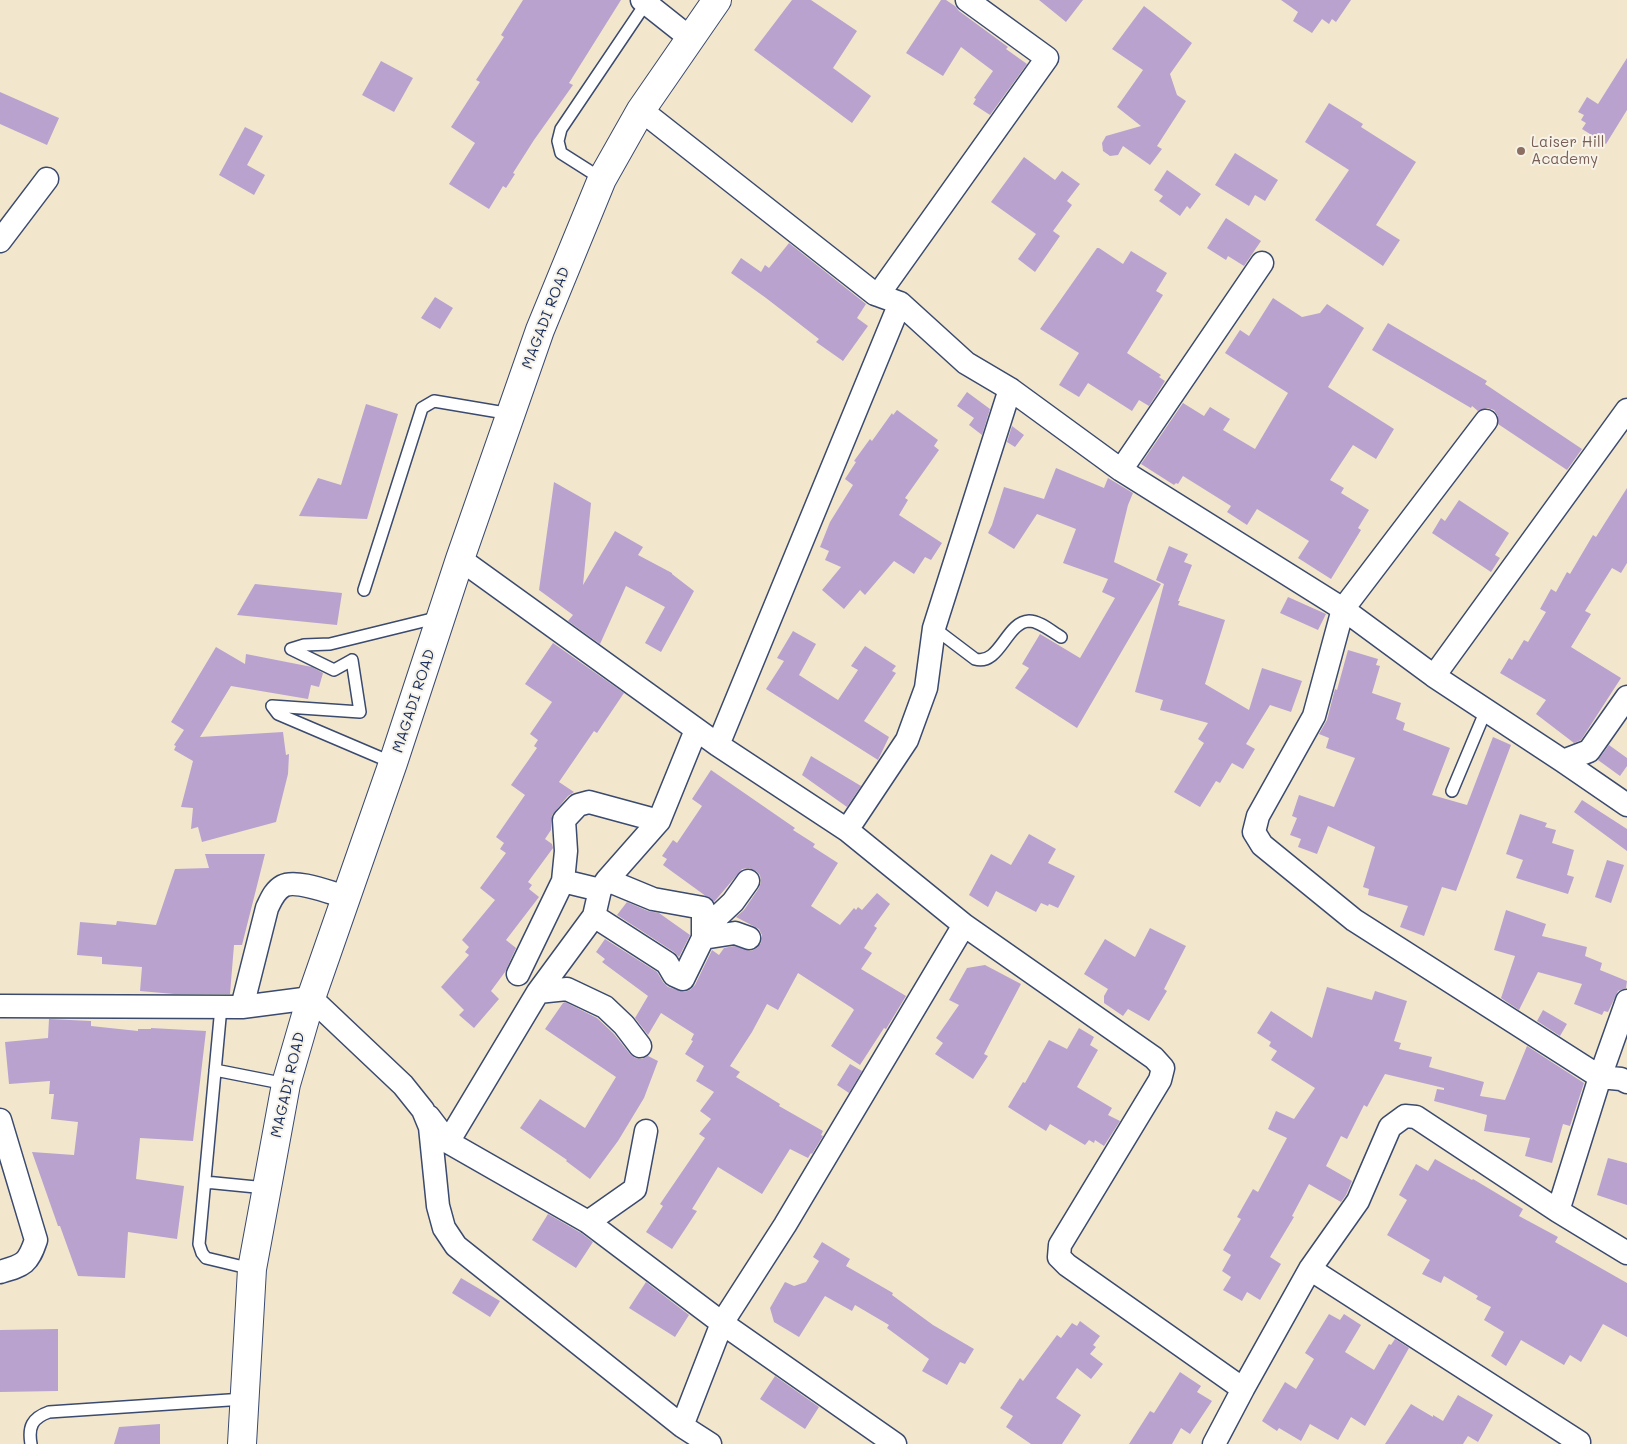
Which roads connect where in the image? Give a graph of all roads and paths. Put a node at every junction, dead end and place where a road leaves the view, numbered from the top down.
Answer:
1 (717, 0) edge
2 (967, 0) edge
3 (644, 1) edge
4 (690, 38) junction
5 (641, 110) junction
6 (47, 179) dead end
7 (602, 179) junction
8 (0, 241) edge
9 (1262, 263) dead end
10 (878, 295) junction
11 (900, 302) junction
12 (1010, 389) junction
13 (1627, 410) edge
14 (511, 414) junction
15 (1486, 421) dead end
16 (1121, 470) junction
17 (460, 559) junction
18 (364, 590) dead end
19 (1343, 609) junction
20 (442, 617) junction
21 (934, 628) junction
22 (1061, 637) dead end
23 (1434, 676) junction
24 (1627, 697) edge
25 (1486, 710) junction
26 (696, 730) junction
27 (718, 745) junction
28 (1563, 760) junction
29 (393, 763) junction
30 (1452, 791) dead end
31 (1627, 805) edge
32 (659, 821) junction
33 (847, 830) junction
34 (563, 880) junction
35 (748, 881) dead end
36 (603, 885) junction
37 (346, 897) junction
38 (594, 916) junction
39 (964, 925) junction
40 (703, 938) junction
41 (749, 938) dead end
42 (518, 974) dead end
43 (538, 992) junction
44 (311, 998) junction
45 (1627, 1001) edge
46 (0, 1006) edge
47 (231, 1007) junction
48 (640, 1046) dead end
49 (215, 1070) junction
50 (1600, 1078) junction
51 (1627, 1082) edge
52 (286, 1084) junction
53 (423, 1110) junction
54 (0, 1120) edge
55 (646, 1131) dead end
56 (448, 1142) junction
57 (205, 1182) junction
58 (266, 1188) junction
59 (1558, 1211) junction
60 (588, 1222) junction
61 (1627, 1253) edge
62 (252, 1269) junction
63 (1310, 1269) junction
64 (0, 1272) edge
65 (722, 1323) junction
66 (1243, 1389) junction
67 (244, 1399) junction
68 (682, 1426) junction
69 (1578, 1442) dead end
70 (31, 1444) edge
71 (242, 1444) edge
72 (710, 1444) edge
73 (894, 1444) edge
74 (1214, 1444) edge

1 - 4 highway, MAGADI ROAD
2 - 10 street
3 - 4 street
3 - 7 lane
4 - 5 highway, MAGADI ROAD
5 - 7 highway, MAGADI ROAD
5 - 10 street
6 - 8 street
7 - 14 highway, MAGADI ROAD
9 - 16 street
10 - 11 street
11 - 12 street
11 - 27 street
12 - 16 street
12 - 21 street
13 - 23 street
14 - 17 highway, MAGADI ROAD
14 - 18 lane
15 - 19 street
16 - 19 street
17 - 20 highway, MAGADI ROAD
17 - 26 street
19 - 23 street
19 - 50 street
20 - 29 highway, MAGADI ROAD
20 - 29 lane
21 - 22 lane
21 - 33 street
23 - 25 street
24 - 28 street
25 - 28 street
25 - 30 lane
26 - 27 street
26 - 32 street
27 - 33 street
28 - 31 street
29 - 37 highway, MAGADI ROAD
32 - 34 street
32 - 36 street
33 - 39 street
34 - 36 street
34 - 42 street
35 - 40 street
36 - 38 street
36 - 40 street
37 - 44 highway, MAGADI ROAD
37 - 47 street
38 - 40 street
38 - 43 street
39 - 65 street
39 - 66 street
40 - 41 street
43 - 48 street
43 - 56 street
44 - 47 street
44 - 52 highway, MAGADI ROAD
44 - 53 street
45 - 50 street
46 - 47 street
47 - 49 lane
49 - 52 lane
49 - 57 lane
50 - 51 street
50 - 59 street
52 - 58 highway, MAGADI ROAD
53 - 56 street
53 - 68 street
54 - 64 street
55 - 60 street
56 - 60 street
57 - 58 lane
57 - 62 lane
58 - 62 highway, MAGADI ROAD
59 - 61 street
59 - 63 street
60 - 65 street
62 - 67 highway, MAGADI ROAD
63 - 66 street
63 - 69 street
65 - 68 street
65 - 73 street
66 - 74 street
67 - 70 lane
67 - 71 highway, MAGADI ROAD
68 - 72 street

